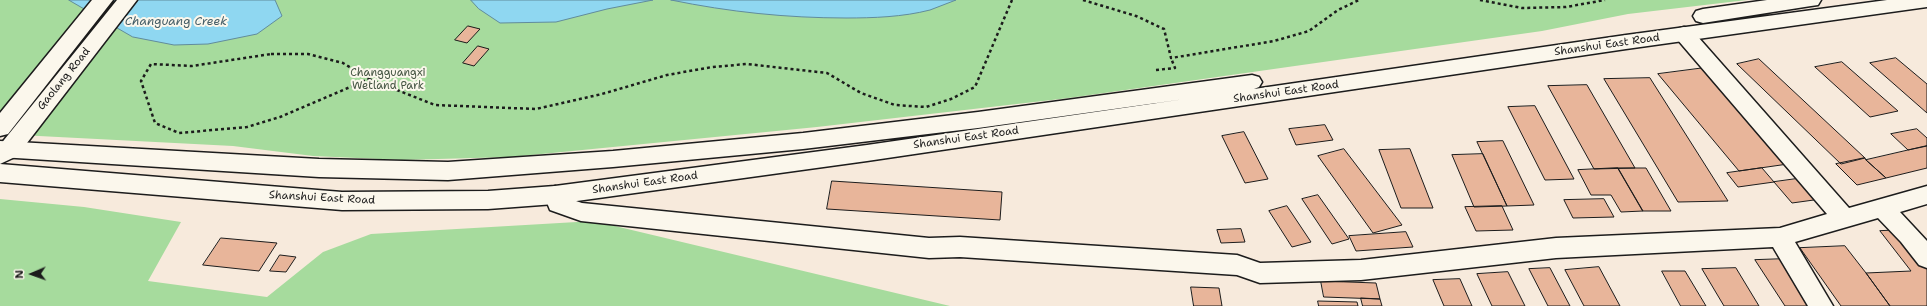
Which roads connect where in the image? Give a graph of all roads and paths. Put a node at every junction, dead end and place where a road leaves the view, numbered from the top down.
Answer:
1 (103, 0) edge
2 (127, 0) edge
3 (1012, 0) edge
4 (1083, 0) edge
5 (1359, 0) edge
6 (1480, 0) edge
7 (1605, 0) edge
8 (1811, 0) edge
9 (1925, 3) edge
10 (1684, 34) junction
11 (1171, 58) junction
12 (1156, 70) dead end
13 (369, 79) junction
14 (4, 122) edge
15 (979, 128) junction
16 (3, 152) edge
17 (0, 173) edge
18 (555, 195) junction
19 (1927, 195) edge
20 (1882, 208) junction
21 (1844, 218) junction
22 (1780, 237) junction
23 (1927, 258) edge
24 (1821, 306) edge

1 - 14 main road, Gaolang Road
2 - 16 main road, Gaolang Road
3 - 13 path
4 - 11 path
5 - 11 path
6 - 7 path
8 - 15 main road, Shanshui East Road
9 - 10 main road, Shanshui East Road
10 - 15 main road, Shanshui East Road
10 - 21 main road
11 - 12 path
13 - 13 path
15 - 16 main road, Shanshui East Road
15 - 18 main road, Shanshui East Road
17 - 18 main road, Shanshui East Road
18 - 22 main road
19 - 20 main road
20 - 21 main road
20 - 23 main road
21 - 22 main road
22 - 24 main road

